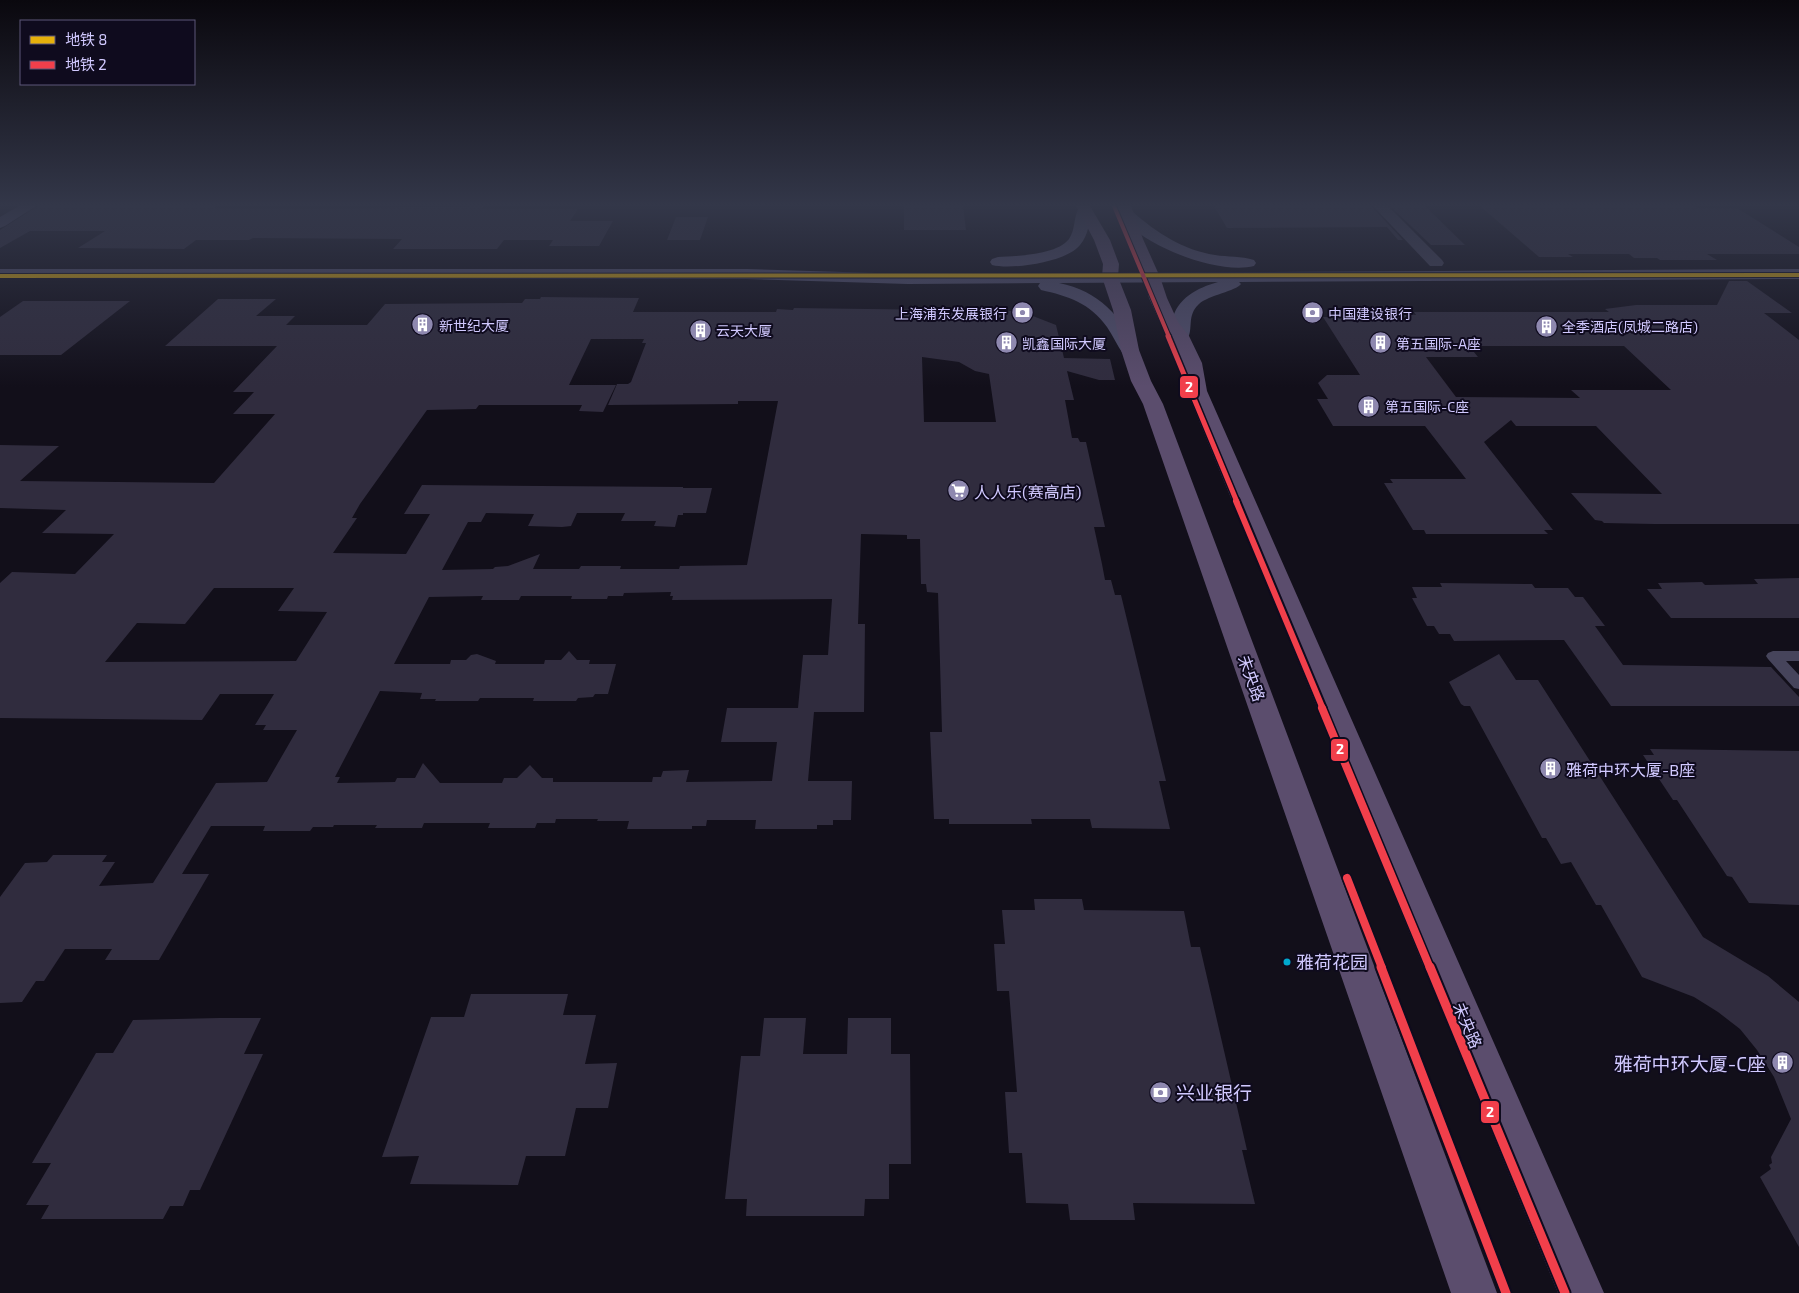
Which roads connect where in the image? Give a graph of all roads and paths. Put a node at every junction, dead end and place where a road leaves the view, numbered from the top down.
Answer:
1 (989, 266) edge
2 (1109, 266) edge
3 (1147, 266) edge
4 (1216, 266) edge
5 (1604, 266) edge
6 (0, 267) edge
7 (1799, 267) edge
8 (1110, 271) junction
9 (1149, 271) junction
10 (957, 272) junction
11 (0, 274) edge
12 (1799, 274) edge
13 (1308, 277) junction
14 (1180, 336) junction
15 (1130, 350) junction
16 (1799, 656) edge
17 (1799, 684) edge
18 (1474, 1293) edge
19 (1581, 1293) edge

1 - 10 main road
2 - 8 main road, 未央路
3 - 9 main road, 未央路
4 - 9 main road
5 - 7 main road
6 - 10 main road
8 - 9 main road
8 - 10 main road
8 - 15 main road, 未央路
9 - 13 main road
9 - 14 main road, 未央路
10 - 11 main road
10 - 15 main road
12 - 13 main road
13 - 14 main road
14 - 19 main road, 未央路
15 - 18 main road, 未央路
16 - 17 lane

